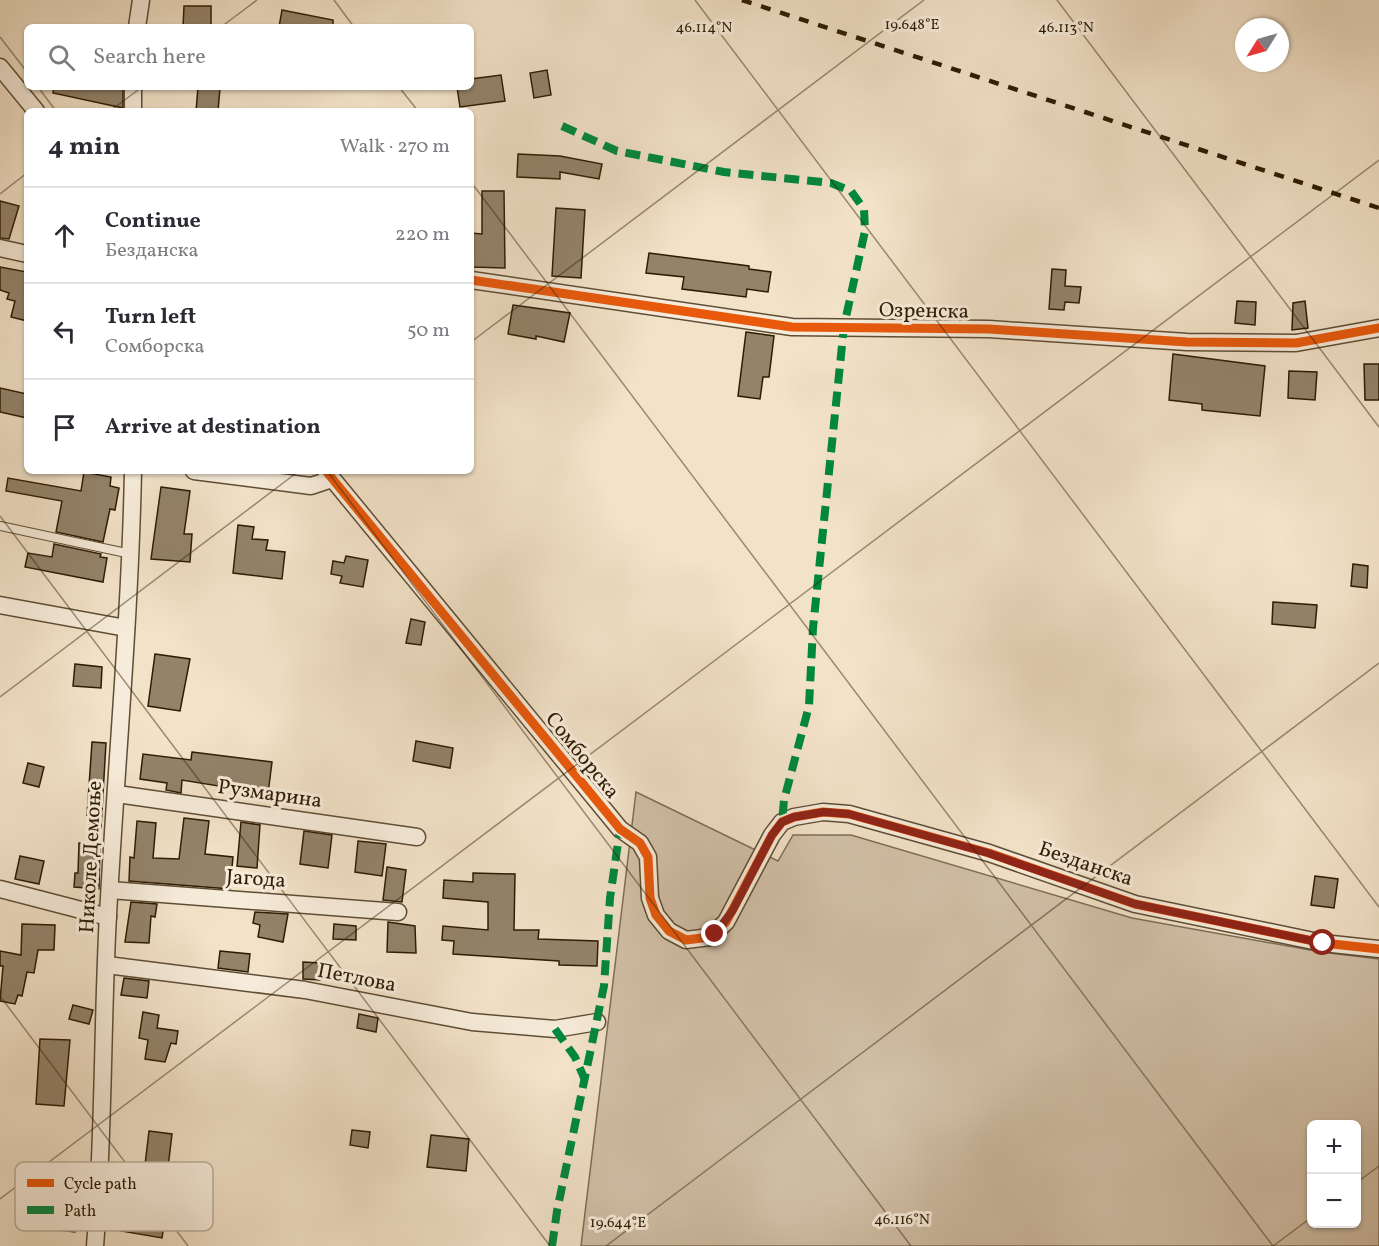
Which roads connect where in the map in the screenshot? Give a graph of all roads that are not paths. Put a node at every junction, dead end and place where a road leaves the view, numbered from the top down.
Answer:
1 (141, 0) edge
2 (137, 24) edge
3 (0, 67) edge
4 (133, 90) edge
5 (34, 108) edge
6 (132, 108) edge
7 (0, 248) edge
8 (24, 253) edge
9 (474, 280) edge
10 (1379, 328) edge
11 (133, 474) edge
12 (217, 474) edge
13 (329, 475) edge
14 (0, 526) edge
15 (131, 554) junction
16 (0, 605) edge
17 (126, 628) junction
18 (117, 794) junction
19 (782, 822) joint
20 (417, 837) dead end
21 (0, 890) edge
22 (110, 890) junction
23 (398, 912) dead end
24 (108, 917) junction
25 (1379, 949) edge
26 (107, 965) junction
27 (597, 1022) dead end
28 (100, 1162) edge
29 (96, 1231) edge
30 (94, 1246) edge

1 - 2 street
3 - 5 street
4 - 6 street
7 - 8 street
9 - 10 street, Озренска
11 - 15 street, Николе Демоње
12 - 13 street
13 - 19 street, Сомборска
14 - 15 lane
15 - 17 street, Николе Демоње
16 - 17 street
17 - 18 street, Николе Демоње
18 - 20 street, Рузмарина
18 - 22 street, Николе Демоње
19 - 25 street, Безданска
21 - 24 street
22 - 23 street, Јагода
22 - 24 street, Николе Демоње
24 - 26 street, Николе Демоње
26 - 27 street, Петлова
26 - 28 street, Николе Демоње
29 - 30 street, Николе Демоње

